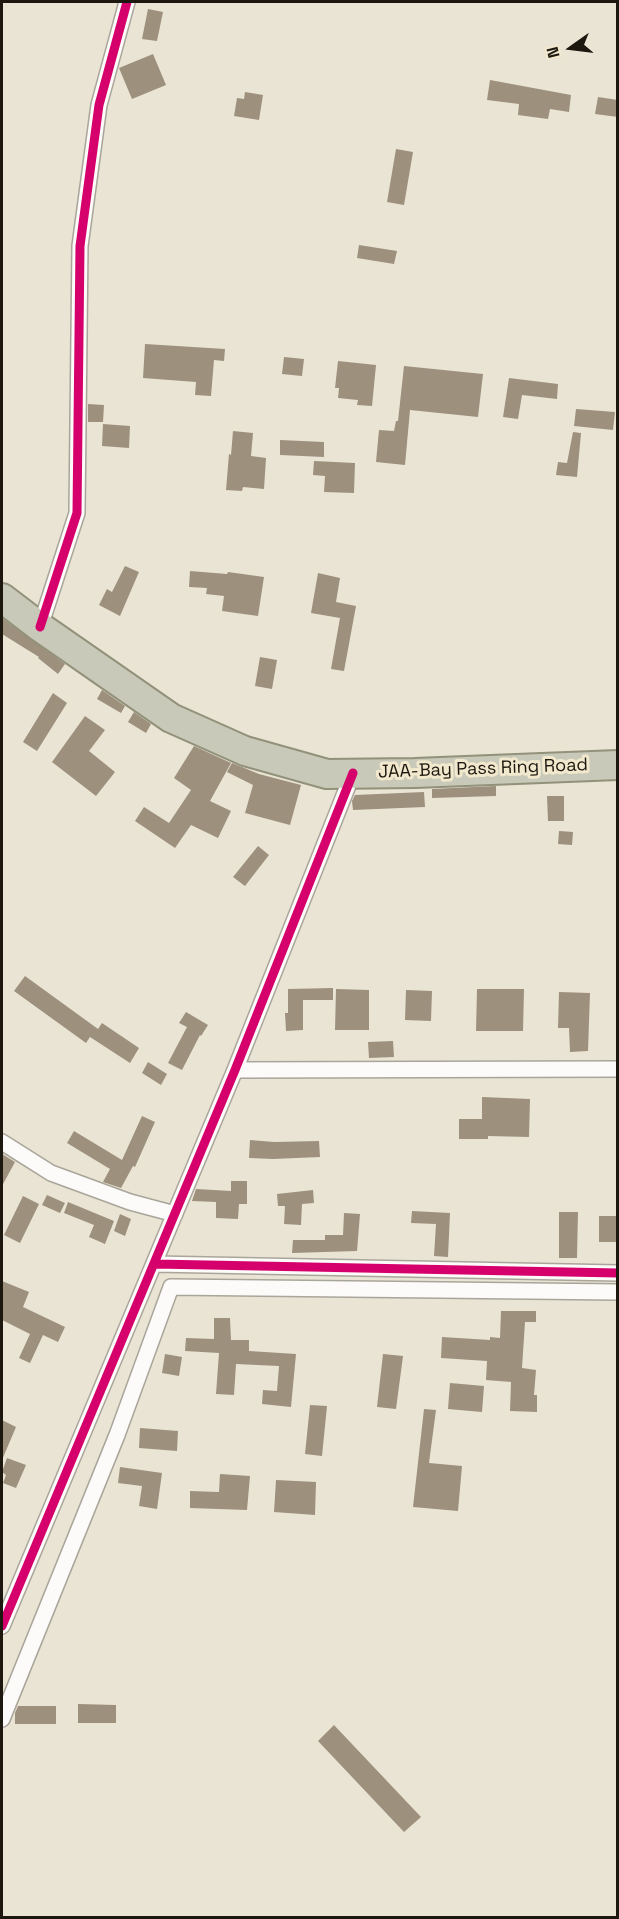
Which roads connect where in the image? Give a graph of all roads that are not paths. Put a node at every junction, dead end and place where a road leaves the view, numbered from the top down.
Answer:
1 (127, 2) edge
2 (2, 598) edge
3 (40, 627) junction
4 (618, 765) edge
5 (353, 773) junction
6 (618, 1069) edge
7 (235, 1070) junction
8 (2, 1142) edge
9 (175, 1214) junction
10 (155, 1264) junction
11 (618, 1273) edge
12 (618, 1292) edge
13 (2, 1626) edge
14 (2, 1719) edge

1 - 3 street
2 - 3 highway, JAA-Bay Pass Ring Road
3 - 5 highway, JAA-Bay Pass Ring Road
4 - 5 highway, JAA-Bay Pass Ring Road
5 - 7 street
6 - 7 street
7 - 9 street
8 - 9 street
9 - 10 street
10 - 11 street
10 - 13 street
12 - 14 street

